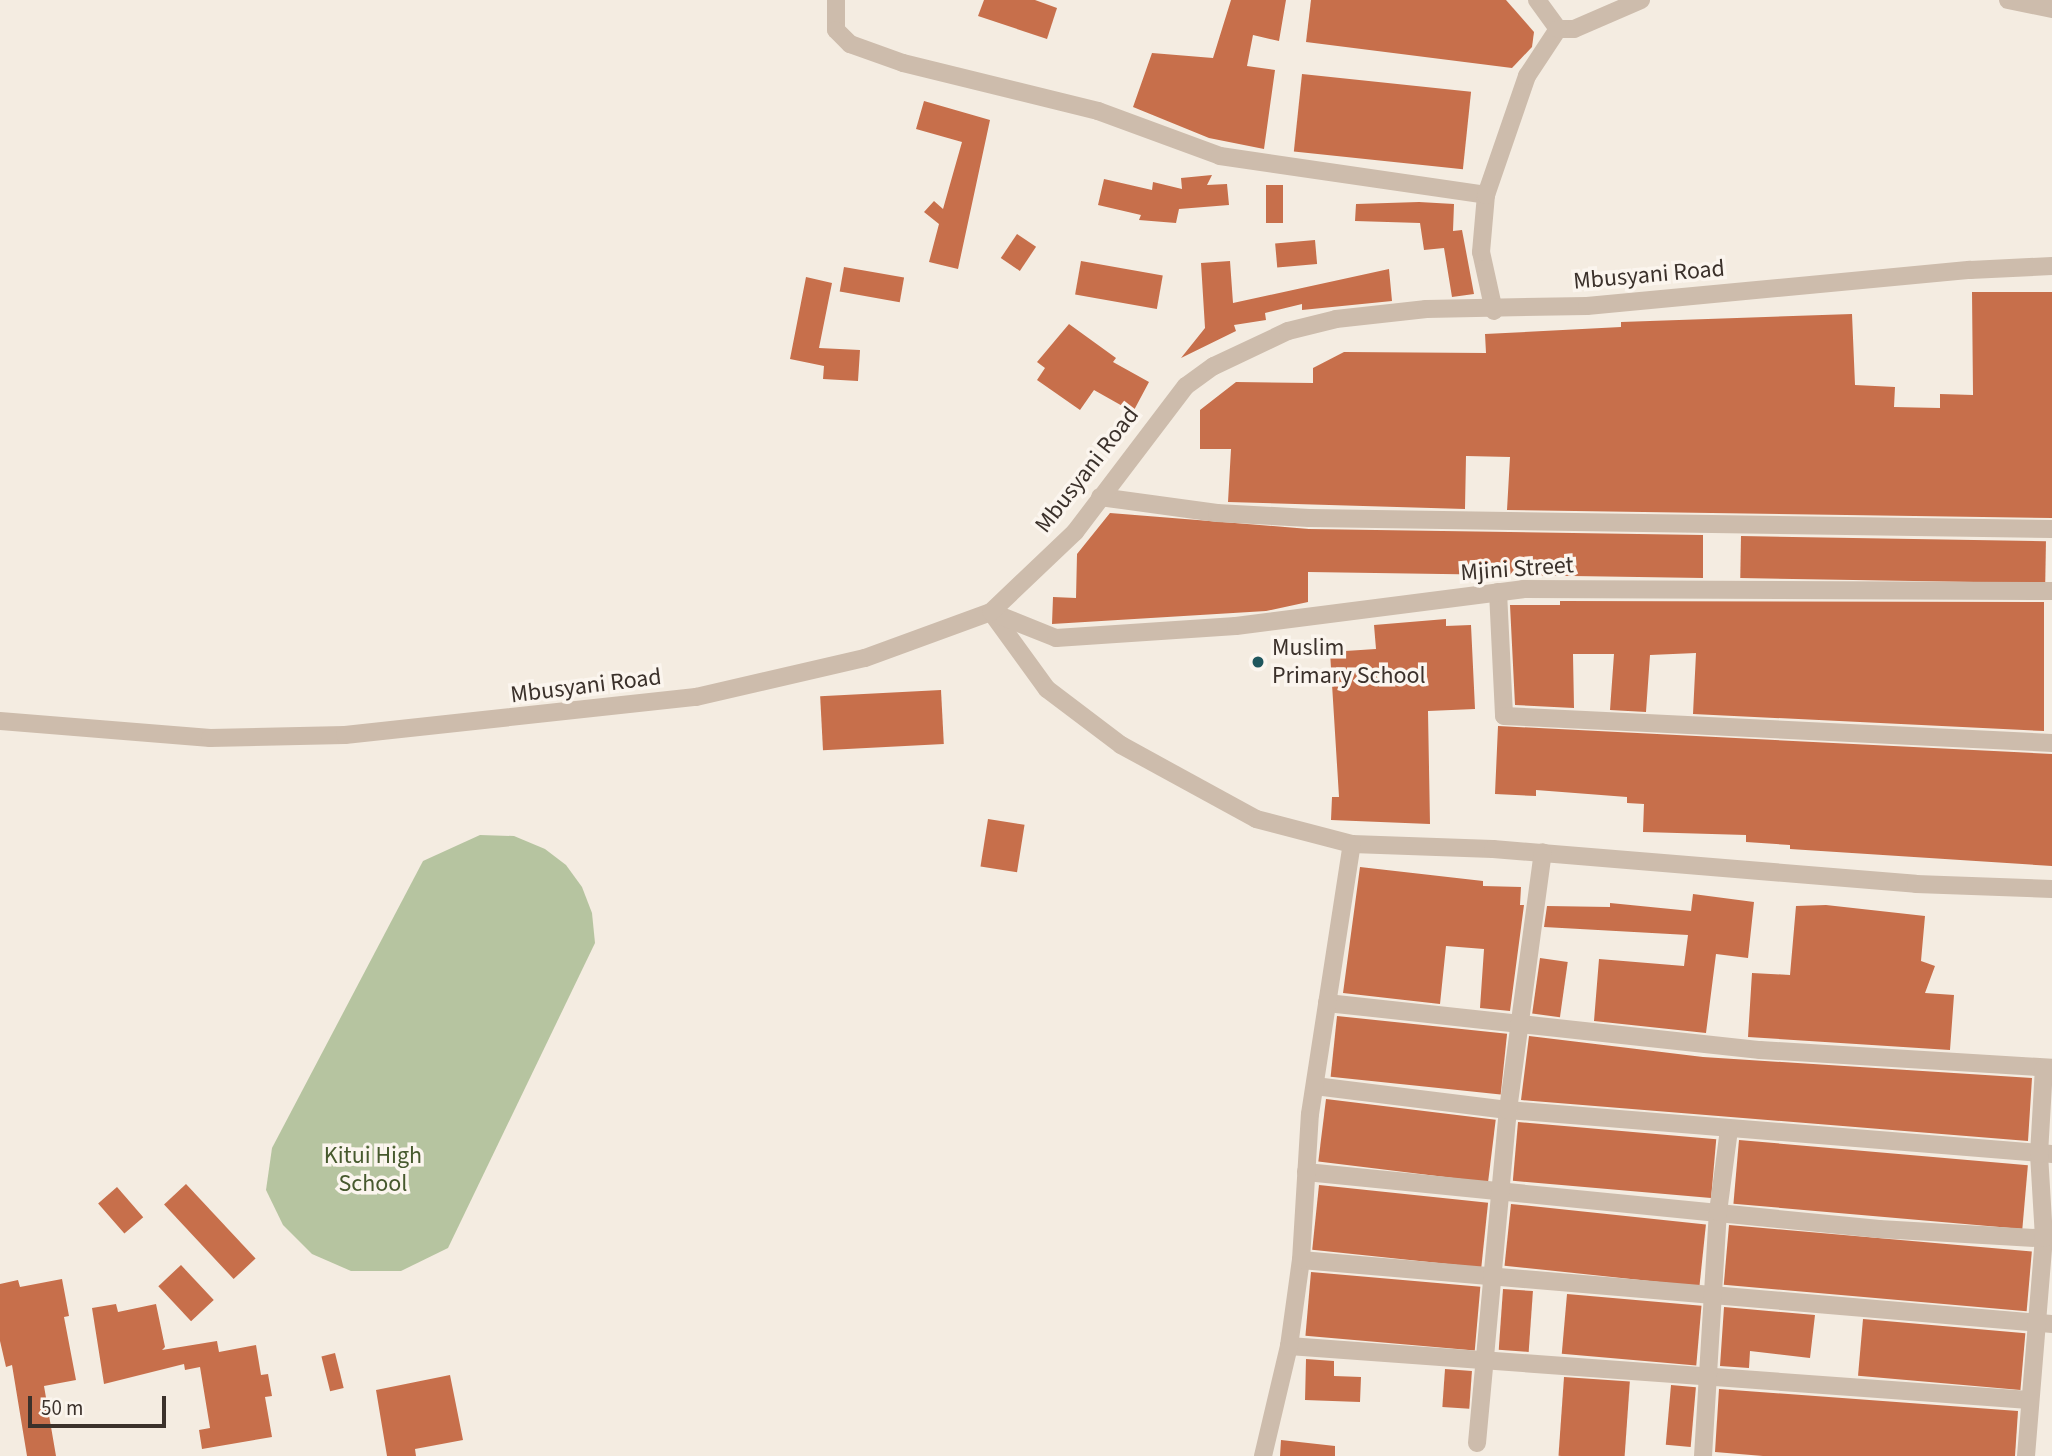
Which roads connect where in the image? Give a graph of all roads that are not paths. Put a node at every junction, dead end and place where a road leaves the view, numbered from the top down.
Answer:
1 (836, 0) edge
2 (1537, 0) edge
3 (1641, 0) edge
4 (2008, 0) edge
5 (2052, 9) edge
6 (1558, 29) junction
7 (1486, 195) junction
8 (2052, 266) edge
9 (1494, 311) junction
10 (1100, 497) junction
11 (2052, 528) edge
12 (2052, 591) edge
13 (1498, 592) junction
14 (991, 612) junction
15 (0, 721) edge
16 (2052, 743) edge
17 (1352, 844) junction
18 (1543, 852) junction
19 (2052, 890) edge
20 (1327, 1003) junction
21 (1518, 1024) junction
22 (2048, 1068) edge
23 (1315, 1086) junction
24 (1508, 1111) junction
25 (1729, 1130) junction
26 (2045, 1154) edge
27 (1306, 1172) junction
28 (1501, 1189) junction
29 (1718, 1212) junction
30 (2048, 1239) edge
31 (1301, 1260) junction
32 (1490, 1276) junction
33 (1713, 1295) junction
34 (2043, 1323) edge
35 (1289, 1346) junction
36 (1482, 1361) junction
37 (1707, 1377) junction
38 (2029, 1399) junction
39 (1477, 1443) dead end
40 (1264, 1456) edge
41 (1703, 1456) edge
42 (2026, 1456) edge

1 - 7 street
2 - 6 street
3 - 6 street
4 - 5 street
6 - 7 street
7 - 9 street
8 - 9 street, Mbusyani Road
9 - 10 street, Mbusyani Road
10 - 11 street
10 - 14 street, Mbusyani Road
12 - 13 street, Mjini Street
13 - 14 street, Mjini Street
13 - 16 street
14 - 15 street, Mbusyani Road
14 - 17 street
17 - 18 street
17 - 20 street
18 - 19 street
18 - 21 street
20 - 21 street
20 - 23 street
21 - 22 street
21 - 24 street
22 - 26 street
23 - 24 street
23 - 27 street
24 - 25 street
24 - 28 street
25 - 26 street
25 - 29 street
26 - 30 street
27 - 28 street
27 - 31 street
28 - 29 street
28 - 32 street
29 - 30 street
29 - 33 street
30 - 34 street
31 - 32 street
31 - 35 street
32 - 33 street
32 - 36 street
33 - 34 street
33 - 37 street
34 - 38 street
35 - 36 street
35 - 40 street
36 - 37 street
36 - 39 street
37 - 38 street
37 - 41 street
38 - 42 street

